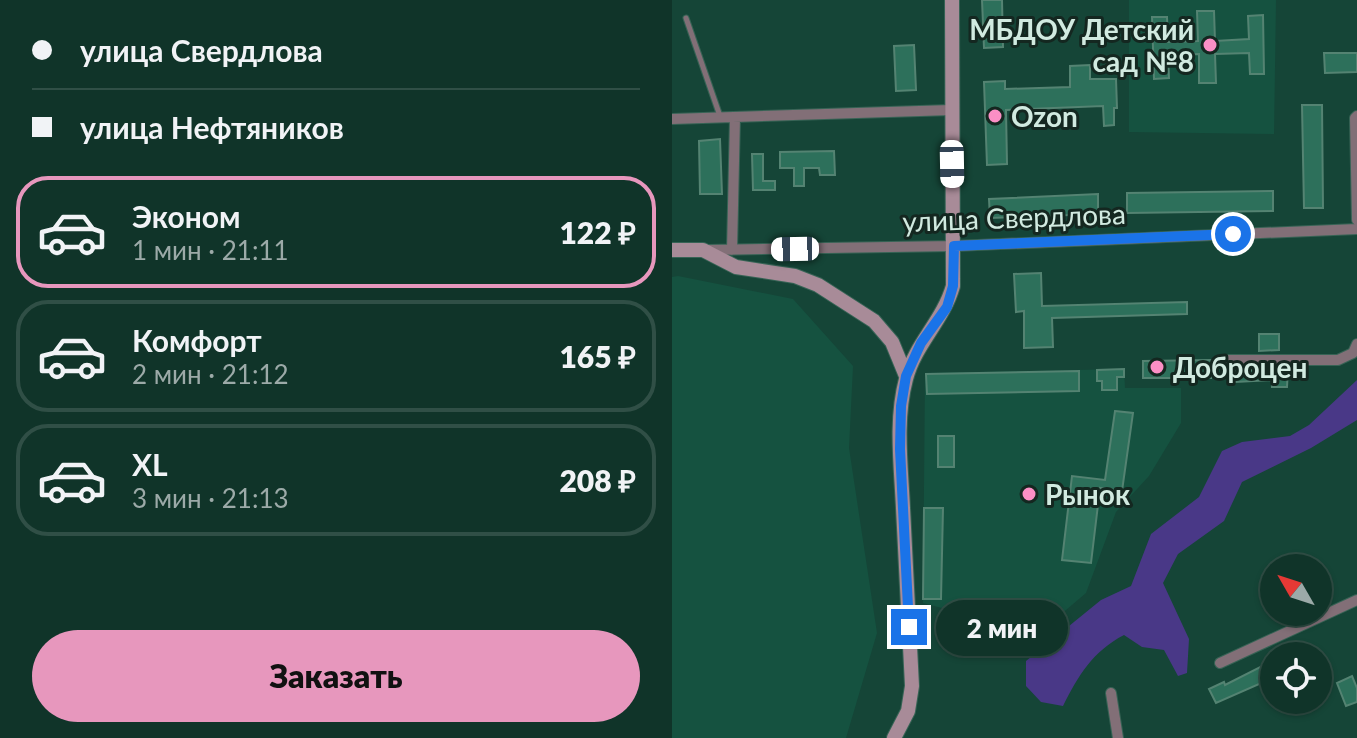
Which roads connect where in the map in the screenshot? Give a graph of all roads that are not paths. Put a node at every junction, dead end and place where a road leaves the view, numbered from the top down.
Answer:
1 (952, 0) edge
2 (686, 18) dead end
3 (951, 110) junction
4 (1357, 116) edge
5 (721, 117) junction
6 (735, 117) junction
7 (672, 119) edge
8 (1357, 220) edge
9 (1357, 229) edge
10 (954, 246) junction
11 (672, 250) edge
12 (703, 250) junction
13 (732, 250) junction
14 (1357, 344) edge
15 (1228, 360) dead end
16 (906, 376) junction
17 (1357, 600) edge
18 (1220, 663) dead end
19 (1111, 693) dead end
20 (894, 738) edge
21 (1118, 738) edge

1 - 3 street
2 - 5 lane
3 - 6 street
3 - 10 street
4 - 8 street
5 - 6 street
5 - 7 street
6 - 13 street
9 - 10 street, улица Свердлова
10 - 13 street, улица Свердлова
10 - 16 street
11 - 12 street, улица Свердлова
12 - 13 street, улица Свердлова
12 - 16 street
14 - 15 street
16 - 20 street
17 - 18 street
19 - 21 street

